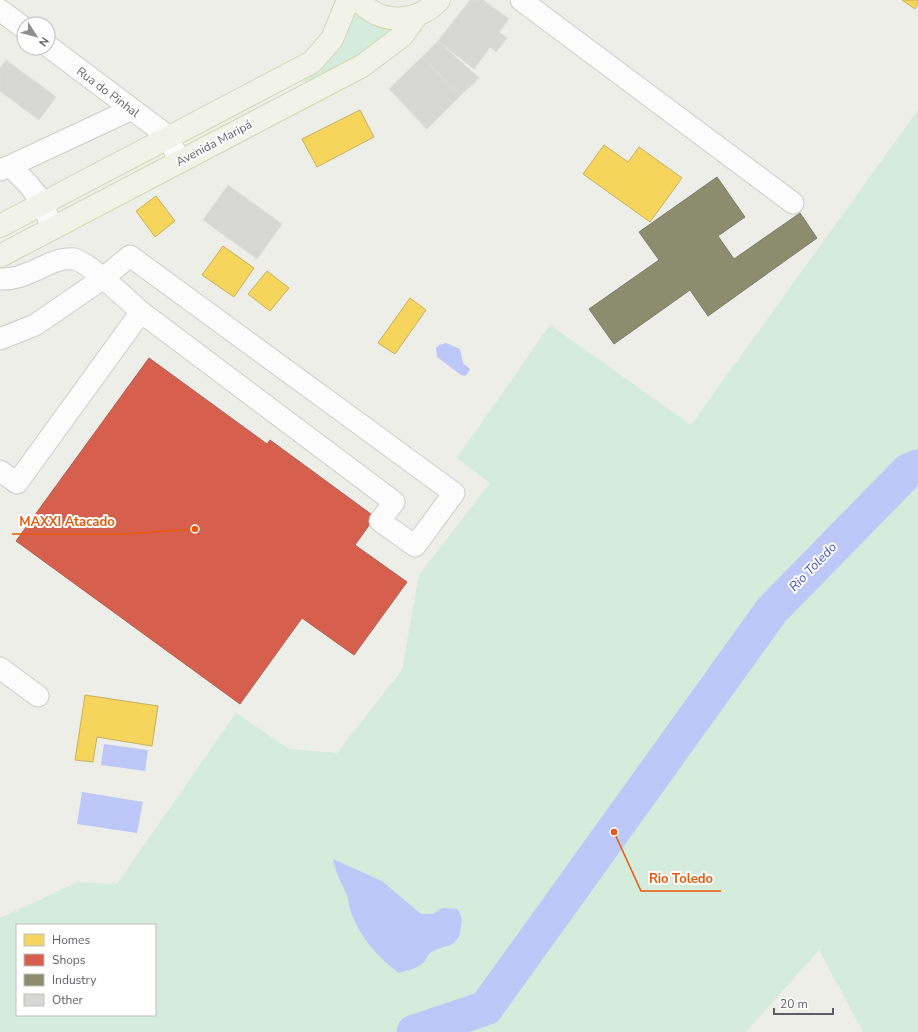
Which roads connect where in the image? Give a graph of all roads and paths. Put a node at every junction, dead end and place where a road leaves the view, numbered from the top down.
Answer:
1 (348, 0) edge
2 (359, 0) edge
3 (439, 0) edge
4 (521, 0) edge
5 (0, 10) edge
6 (416, 16) junction
7 (16, 22) edge
8 (56, 52) edge
9 (132, 109) junction
10 (169, 137) junction
11 (178, 162) junction
12 (5, 168) edge
13 (43, 203) junction
14 (793, 203) dead end
15 (0, 226) edge
16 (52, 229) junction
17 (0, 256) edge
18 (0, 279) edge
19 (102, 279) junction
20 (141, 312) junction
21 (0, 340) edge
22 (0, 471) edge
23 (0, 668) edge
24 (38, 696) dead end

1 - 10 main road
2 - 6 main road
3 - 6 main road
4 - 14 street
5 - 7 street
6 - 11 main road, Avenida Maripá
8 - 9 street, Rua do Pinhal
9 - 10 street, Rua do Pinhal
9 - 12 street
10 - 11 street
10 - 13 main road
11 - 16 main road, Avenida Maripá
12 - 13 street
13 - 15 main road
13 - 16 street
16 - 17 main road, Avenida Maripá
18 - 19 street
19 - 20 street
19 - 20 street
19 - 21 street
20 - 22 street
23 - 24 street

